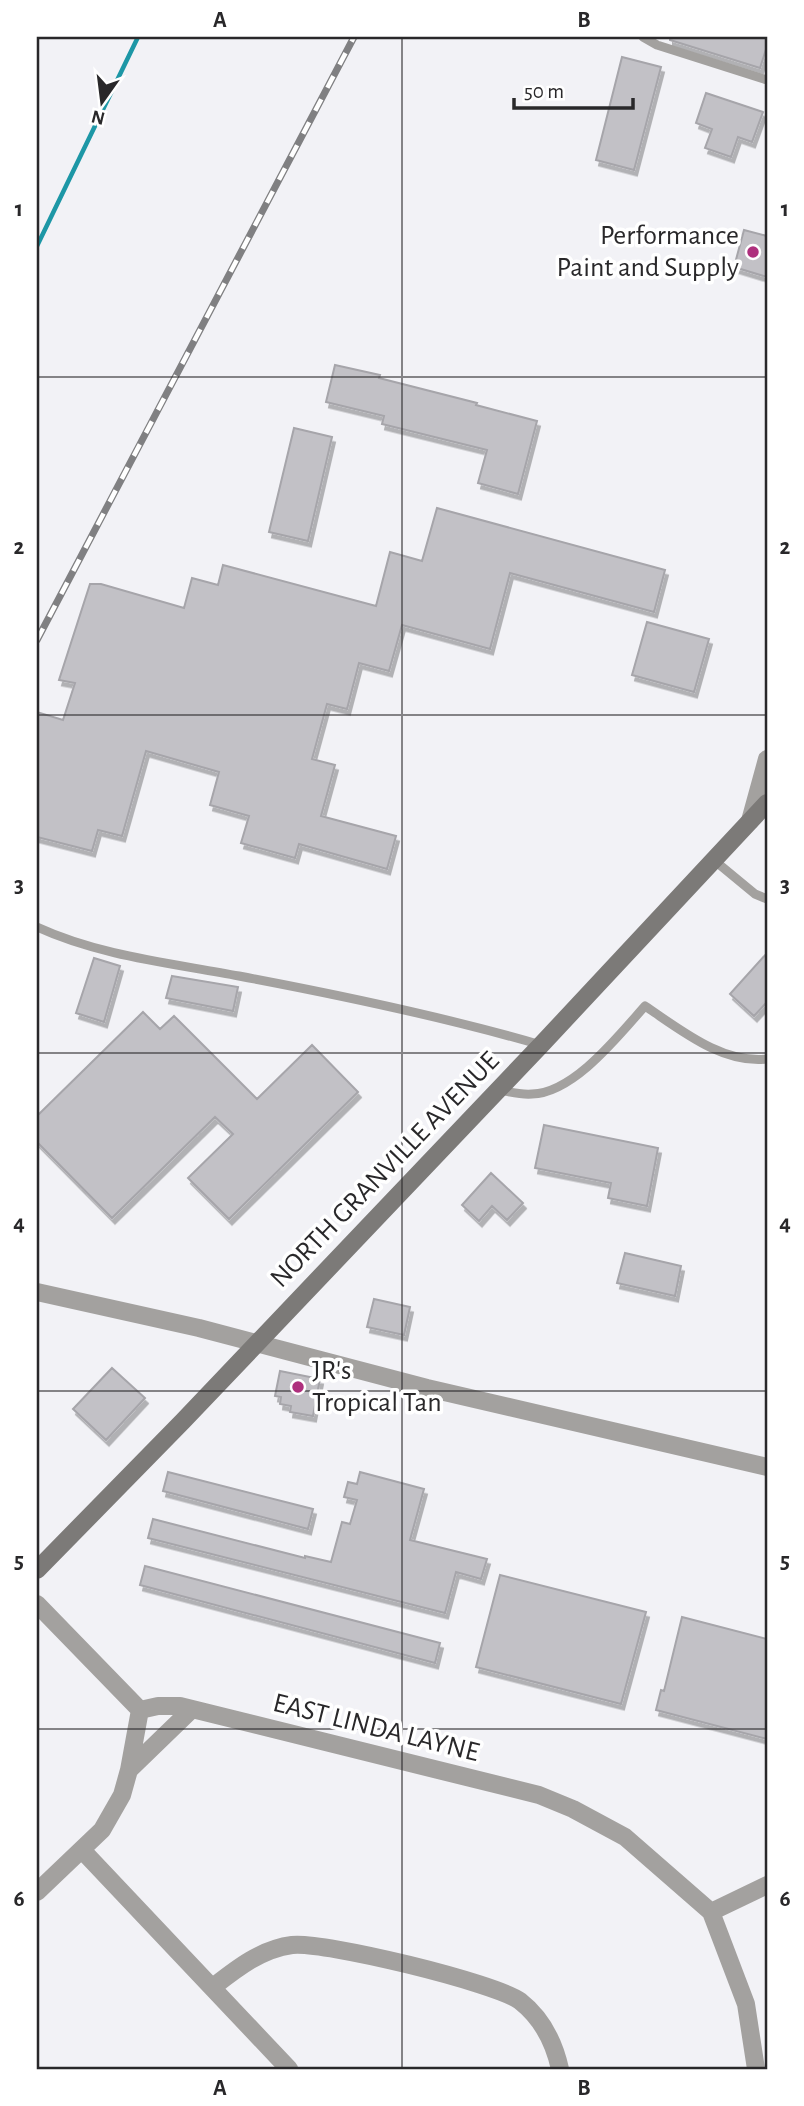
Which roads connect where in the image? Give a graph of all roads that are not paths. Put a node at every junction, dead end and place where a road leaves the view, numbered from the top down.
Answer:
1 (643, 37) edge
2 (767, 80) edge
3 (767, 759) edge
4 (767, 803) edge
5 (750, 821) junction
6 (715, 861) junction
7 (767, 899) edge
8 (37, 927) edge
9 (541, 1045) junction
10 (767, 1059) edge
11 (498, 1090) junction
12 (37, 1292) edge
13 (256, 1343) junction
14 (767, 1467) edge
15 (37, 1570) edge
16 (37, 1604) edge
17 (192, 1709) junction
18 (140, 1710) junction
19 (130, 1770) junction
20 (82, 1850) junction
21 (767, 1885) edge
22 (37, 1892) edge
23 (711, 1912) junction
24 (213, 1987) junction
25 (289, 2069) edge
26 (560, 2069) edge
27 (756, 2069) edge

1 - 2 lane
3 - 5 street
4 - 5 main road, NORTH GRANVILLE AVENUE
5 - 6 main road, NORTH GRANVILLE AVENUE
6 - 7 lane
6 - 9 main road, NORTH GRANVILLE AVENUE
8 - 9 lane
9 - 11 main road, NORTH GRANVILLE AVENUE
10 - 11 lane
11 - 13 main road, NORTH GRANVILLE AVENUE
12 - 13 street
13 - 14 street
13 - 15 main road, NORTH GRANVILLE AVENUE
16 - 18 street
17 - 18 street, EAST LINDA LAYNE
17 - 19 street
17 - 23 street, EAST LINDA LAYNE
18 - 19 street
19 - 20 street
20 - 22 street
20 - 24 street
21 - 23 street
23 - 27 street
24 - 25 street
24 - 26 street

